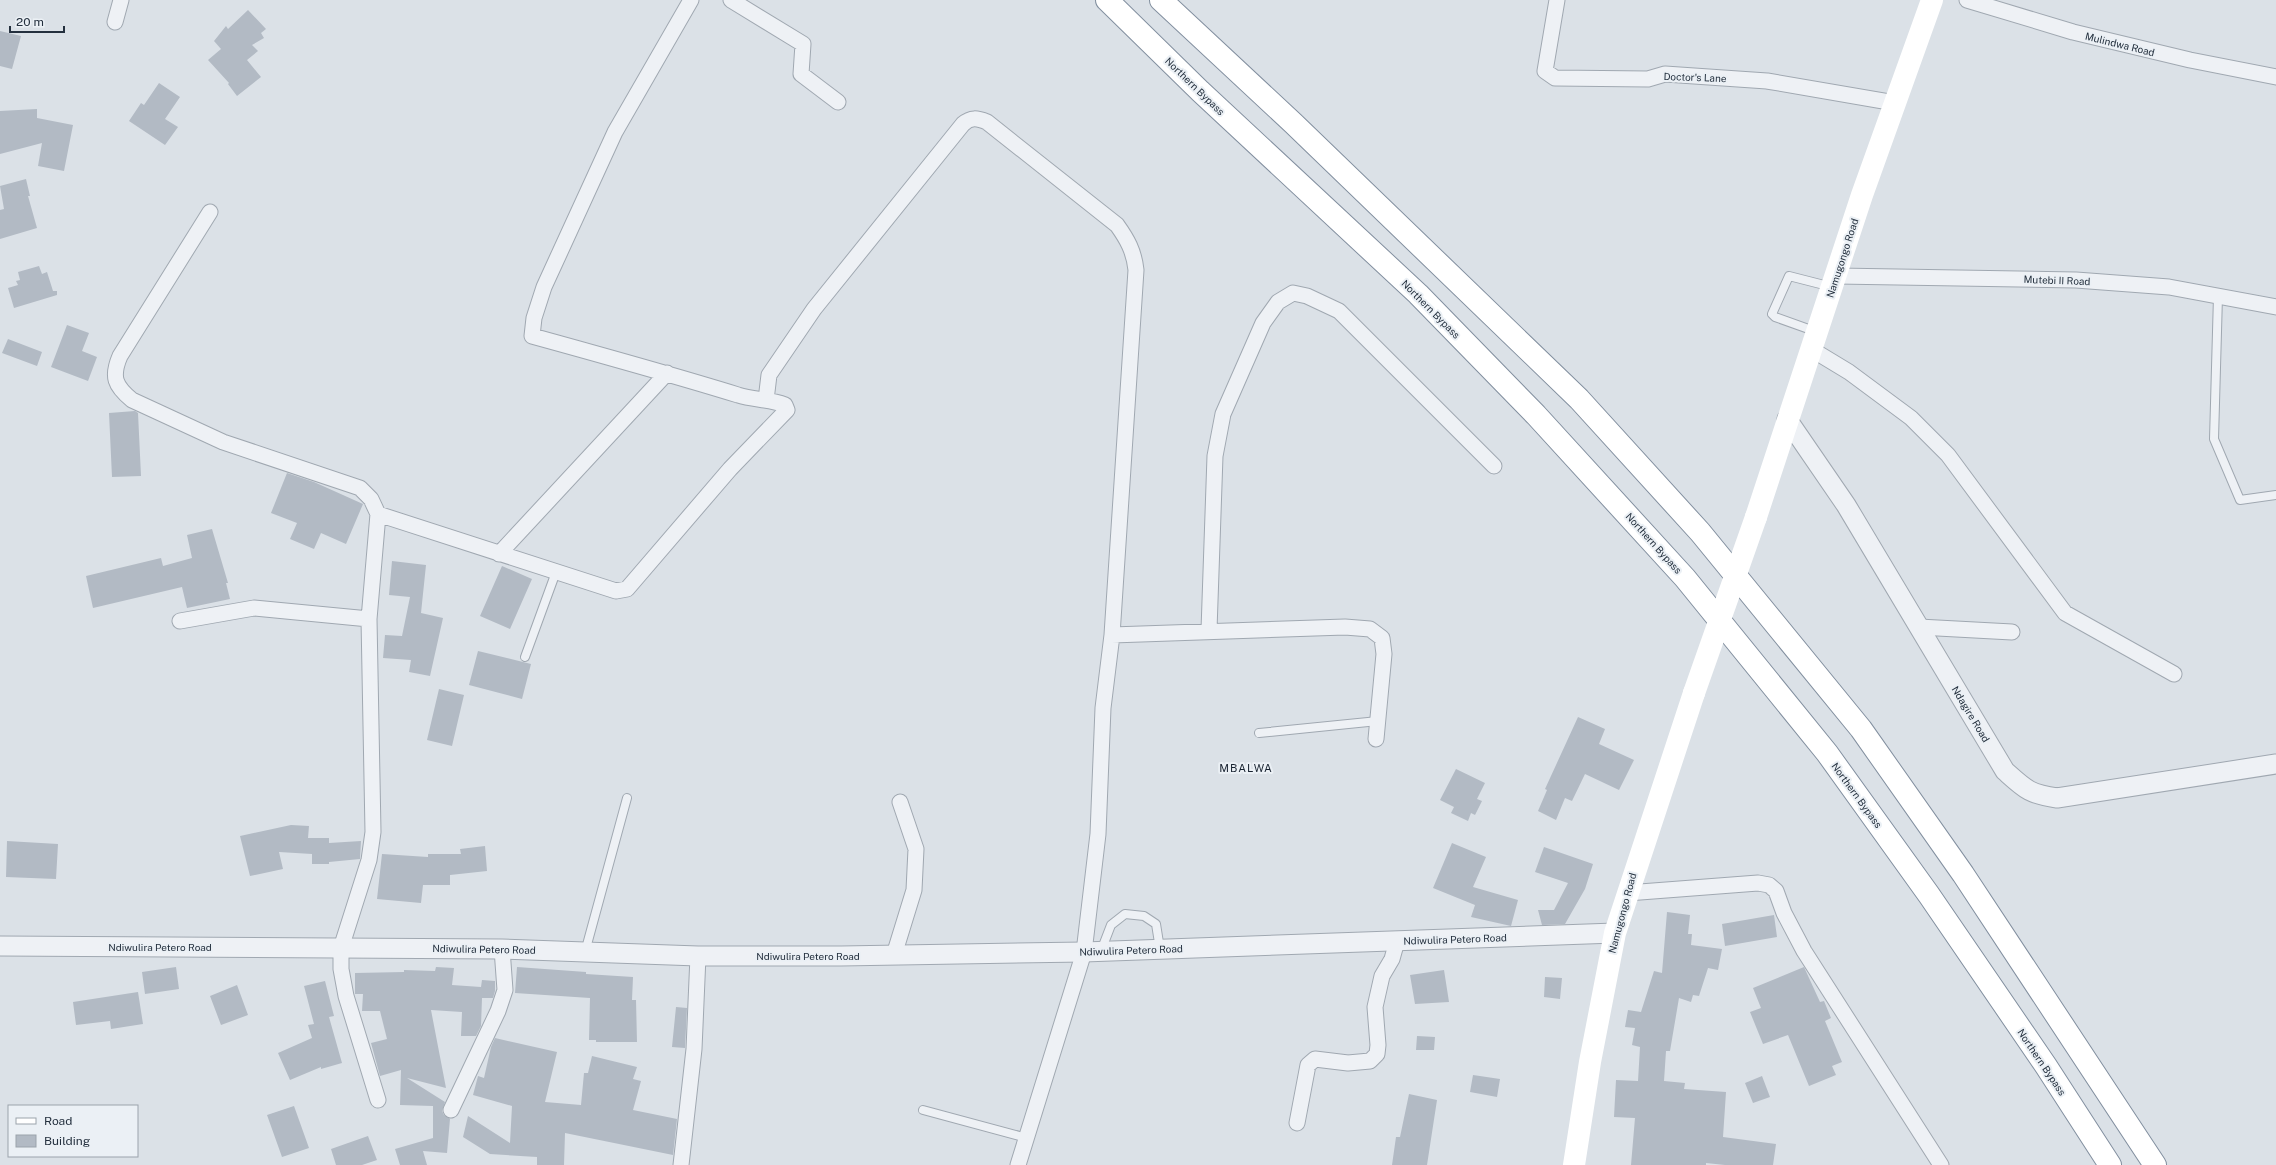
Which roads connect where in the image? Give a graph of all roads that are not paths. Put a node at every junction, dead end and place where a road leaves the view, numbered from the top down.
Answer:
1 (121, 0) edge
2 (691, 0) edge
3 (731, 0) edge
4 (1107, 0) edge
5 (1161, 0) edge
6 (1557, 0) edge
7 (1932, 0) edge
8 (1967, 0) edge
9 (115, 22) dead end
10 (2276, 77) edge
11 (838, 102) dead end
12 (1895, 103) junction
13 (210, 212) dead end
14 (1835, 282) junction
15 (2218, 296) junction
16 (2276, 307) edge
17 (1814, 341) junction
18 (667, 373) junction
19 (766, 400) junction
20 (1787, 419) junction
21 (1494, 466) dead end
22 (2276, 495) edge
23 (378, 514) junction
24 (499, 554) junction
25 (556, 572) junction
26 (370, 619) junction
27 (180, 620) dead end
28 (1919, 627) junction
29 (1209, 630) junction
30 (2012, 632) dead end
31 (1112, 635) junction
32 (526, 657) dead end
33 (2174, 674) dead end
34 (1378, 721) junction
35 (1260, 733) dead end
36 (1376, 739) dead end
37 (2276, 764) edge
38 (627, 798) dead end
39 (900, 802) dead end
40 (1627, 893) junction
41 (1615, 933) junction
42 (1397, 941) junction
43 (0, 946) edge
44 (341, 948) junction
45 (502, 949) junction
46 (1160, 949) junction
47 (1092, 951) junction
48 (585, 952) junction
49 (894, 955) junction
50 (698, 956) junction
51 (378, 1100) dead end
52 (451, 1110) dead end
53 (923, 1110) dead end
54 (1296, 1123) dead end
55 (1026, 1138) junction
56 (681, 1165) edge
57 (1018, 1165) edge
58 (1574, 1165) edge
59 (1941, 1165) edge
60 (2110, 1165) edge
61 (2155, 1165) edge

1 - 9 street
2 - 18 street
3 - 11 street
4 - 60 main road, Northern Bypass
5 - 61 main road
6 - 12 street, Doctor's Lane
7 - 12 main road, Namugongo Road
8 - 10 street, Mulindwa Road
12 - 14 main road, Namugongo Road
13 - 23 street
14 - 15 street, Mutebi II Road
14 - 17 main road, Namugongo Road
14 - 17 lane
15 - 16 street, Mutebi II Road
15 - 22 lane
17 - 20 main road, Namugongo Road
17 - 33 street
18 - 19 street
18 - 24 street
19 - 25 street
19 - 31 street
20 - 28 street, Ndagire Road
20 - 40 main road, Namugongo Road, bridge
21 - 29 street
23 - 24 street
23 - 26 street
24 - 25 street
25 - 32 lane
26 - 27 street
26 - 44 street
28 - 30 street
28 - 37 street, Ndagire Road
29 - 31 street
29 - 34 street
31 - 47 street
34 - 35 lane
34 - 36 street
38 - 48 lane
39 - 49 street
40 - 41 main road, Namugongo Road
40 - 59 street
41 - 42 street, Ndiwulira Petero Road
41 - 58 main road, Namugongo Road
42 - 46 street, Ndiwulira Petero Road
42 - 54 street
43 - 44 street, Ndiwulira Petero Road
44 - 45 street, Ndiwulira Petero Road
44 - 51 street
45 - 48 street, Ndiwulira Petero Road
45 - 52 street
46 - 47 street, Ndiwulira Petero Road
46 - 47 lane
47 - 49 street, Ndiwulira Petero Road
47 - 55 street
48 - 50 street, Ndiwulira Petero Road
49 - 50 street, Ndiwulira Petero Road
50 - 56 street
53 - 55 lane
55 - 57 street

